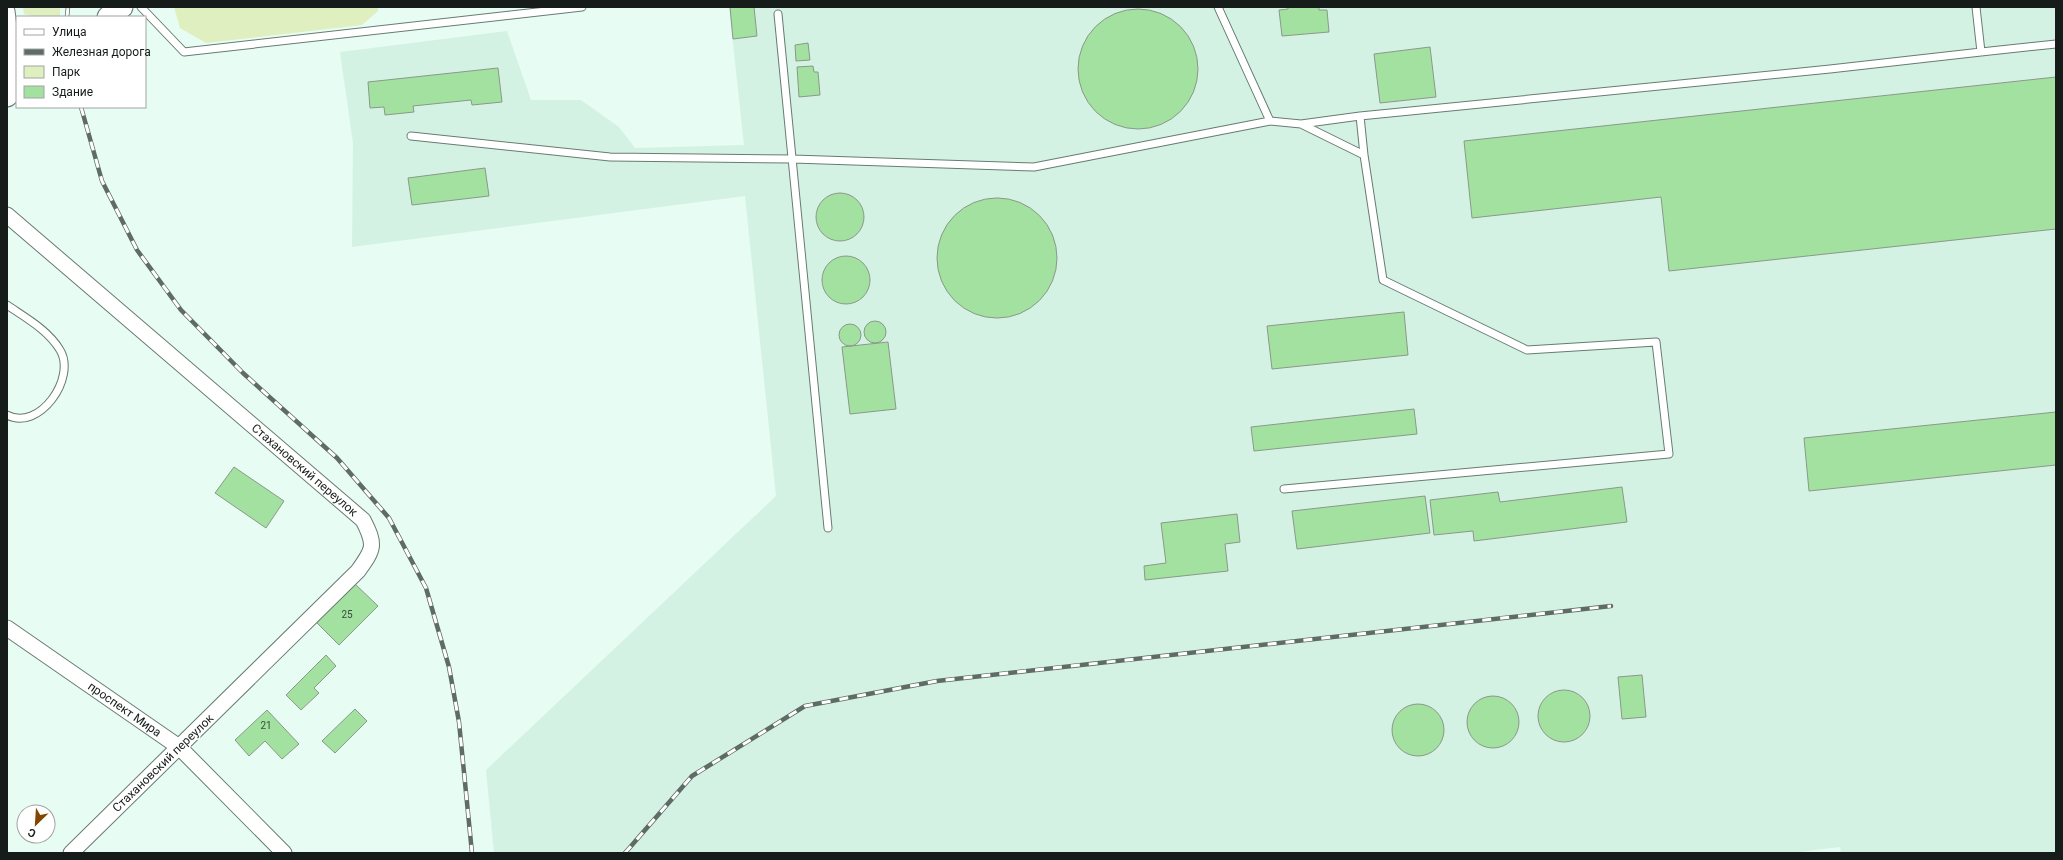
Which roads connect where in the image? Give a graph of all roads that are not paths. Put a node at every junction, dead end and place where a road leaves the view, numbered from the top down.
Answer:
1 (122, 7) edge
2 (141, 7) edge
3 (582, 7) edge
4 (1218, 7) edge
5 (1976, 7) edge
6 (7, 11) edge
7 (778, 14) dead end
8 (109, 16) edge
9 (2056, 44) edge
10 (1981, 52) junction
11 (13, 89) edge
12 (1360, 116) junction
13 (1270, 121) junction
14 (1300, 124) junction
15 (411, 136) dead end
16 (1364, 155) junction
17 (793, 159) junction
18 (7, 215) edge
19 (7, 305) edge
20 (7, 415) edge
21 (1284, 489) dead end
22 (828, 528) dead end
23 (7, 628) edge
24 (180, 747) junction
25 (72, 853) edge
26 (284, 853) edge

1 - 8 main road
2 - 3 lane
4 - 13 lane
5 - 10 lane
6 - 11 street
7 - 17 lane
9 - 10 lane
10 - 12 lane
12 - 14 lane
12 - 16 lane
13 - 14 lane
13 - 17 lane
14 - 16 lane
15 - 17 lane
16 - 21 lane
17 - 22 lane
18 - 24 street, Стахановский переулок
19 - 20 lane
23 - 24 street, проспект Мира
24 - 25 street, Стахановский переулок
24 - 26 street, проспект Мира

